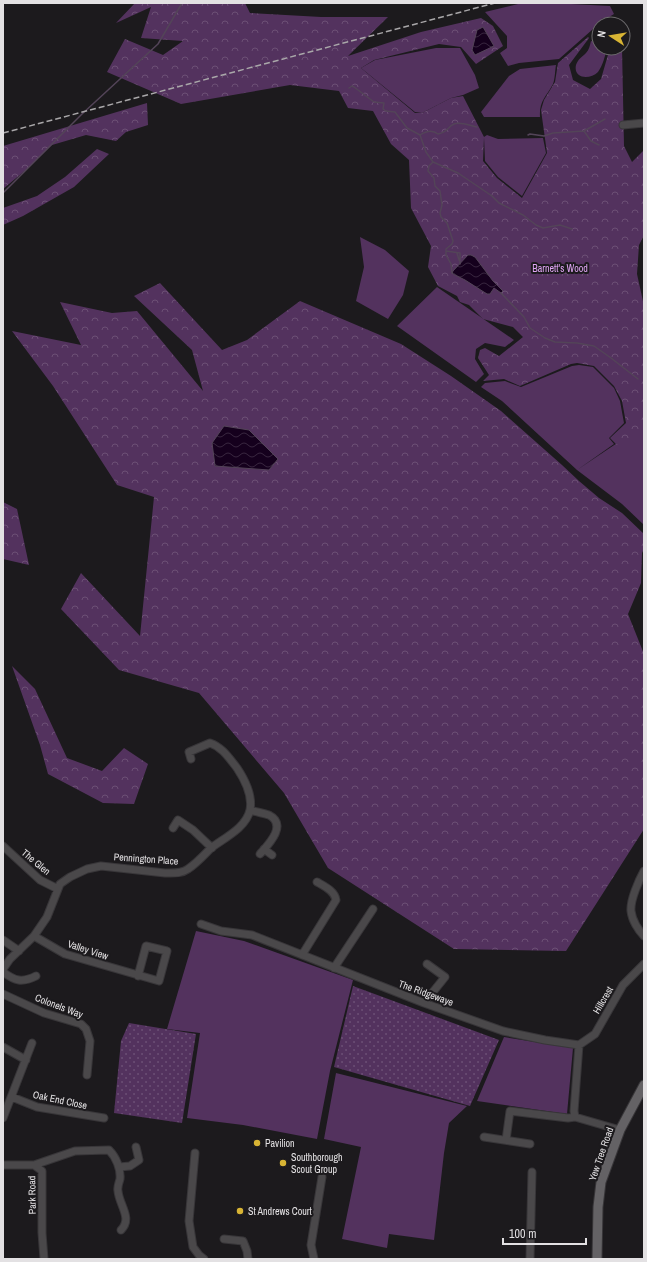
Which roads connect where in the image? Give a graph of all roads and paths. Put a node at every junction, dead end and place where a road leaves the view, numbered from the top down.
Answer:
1 (644, 123) edge
2 (623, 125) dead end
3 (191, 759) dead end
4 (250, 810) junction
5 (173, 828) dead end
6 (3, 846) edge
7 (212, 848) junction
8 (272, 855) dead end
9 (644, 871) edge
10 (317, 882) dead end
11 (58, 889) junction
12 (374, 909) dead end
13 (201, 924) dead end
14 (34, 936) junction
15 (644, 936) edge
16 (3, 940) edge
17 (19, 951) junction
18 (302, 955) junction
19 (427, 964) dead end
20 (644, 964) edge
21 (334, 968) junction
22 (3, 969) edge
23 (3, 972) edge
24 (36, 976) dead end
25 (138, 976) junction
26 (3, 994) edge
27 (424, 1003) junction
28 (32, 1043) dead end
29 (579, 1045) junction
30 (3, 1047) edge
31 (26, 1060) junction
32 (87, 1075) dead end
33 (644, 1085) edge
34 (12, 1097) junction
35 (5, 1106) edge
36 (3, 1118) edge
37 (104, 1118) dead end
38 (575, 1118) junction
39 (620, 1130) junction
40 (484, 1137) dead end
41 (506, 1140) junction
42 (530, 1144) dead end
43 (136, 1147) dead end
44 (195, 1153) dead end
45 (34, 1165) junction
46 (3, 1166) edge
47 (119, 1167) junction
48 (532, 1172) dead end
49 (322, 1178) dead end
50 (121, 1230) dead end
51 (224, 1239) dead end
52 (44, 1259) edge
53 (204, 1259) edge
54 (248, 1259) edge
55 (314, 1259) edge
56 (530, 1259) edge
57 (597, 1259) edge

1 - 2 street
3 - 4 street
4 - 7 street, Pennington Place
4 - 8 street
5 - 7 street
6 - 11 street, The Glen
7 - 11 street, Pennington Place
9 - 15 street
10 - 18 street
11 - 14 street
12 - 21 street
13 - 18 street, The Ridgewaye
14 - 17 street
14 - 25 street, Valley View
16 - 17 street
17 - 22 street
18 - 21 street, The Ridgewaye
19 - 27 street
20 - 29 street, Hillcrest
21 - 27 street, The Ridgewaye
23 - 24 street
25 - 25 street, Valley View
26 - 32 street, Colonels Way
27 - 29 street, The Ridgewaye
28 - 31 street
29 - 38 street
30 - 31 street
31 - 34 street
33 - 39 street, Yew Tree Road
34 - 35 street
34 - 37 street, Oak End Close
35 - 36 street
38 - 39 street
38 - 41 street
39 - 57 street, Yew Tree Road
40 - 41 street
41 - 42 street
43 - 47 street
44 - 53 street
45 - 46 street, Park Road
45 - 47 street
45 - 52 street, Park Road
47 - 50 street
48 - 56 street
49 - 55 street
51 - 54 street

